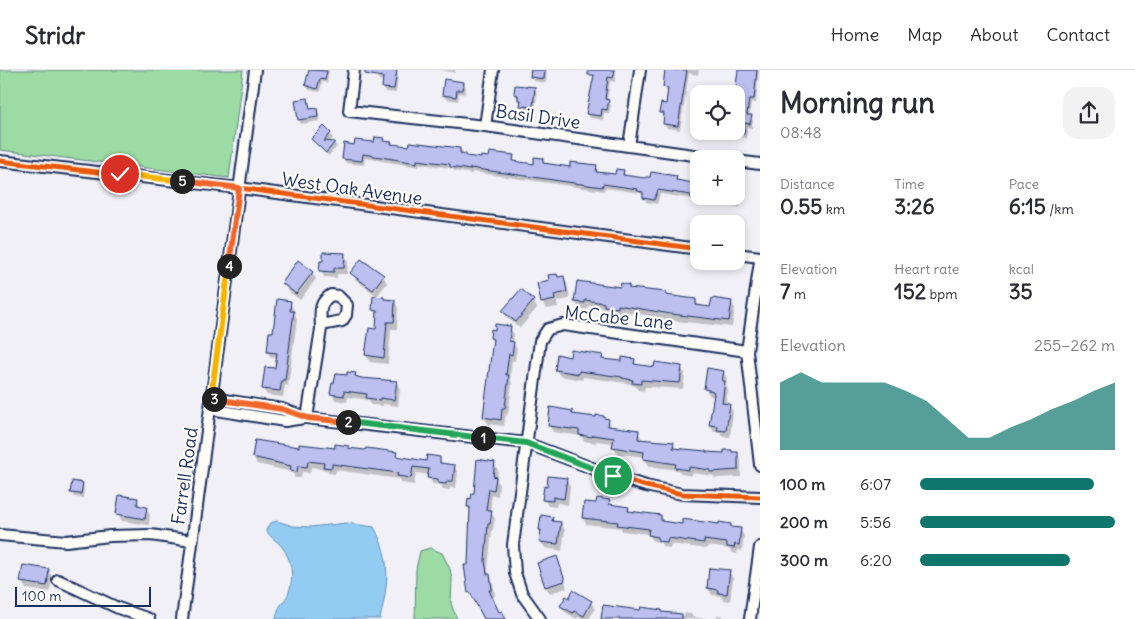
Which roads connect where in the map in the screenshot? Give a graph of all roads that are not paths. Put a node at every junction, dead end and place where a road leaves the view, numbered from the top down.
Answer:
1 (255, 70) edge
2 (354, 70) edge
3 (493, 70) edge
4 (640, 70) edge
5 (485, 126) junction
6 (629, 146) junction
7 (690, 155) edge
8 (0, 161) edge
9 (745, 162) edge
10 (760, 164) edge
11 (239, 188) junction
12 (690, 248) edge
13 (745, 256) edge
14 (760, 259) edge
15 (321, 325) dead end
16 (747, 351) junction
17 (211, 398) junction
18 (210, 409) junction
19 (308, 418) junction
20 (526, 443) junction
21 (760, 465) edge
22 (760, 497) edge
23 (0, 535) edge
24 (192, 541) junction
25 (760, 547) edge
26 (58, 580) dead end
27 (149, 619) edge
28 (182, 619) edge
29 (540, 619) edge
30 (750, 619) edge

1 - 11 street, Farrell Road
2 - 5 street, Basil Drive
3 - 5 street
4 - 6 street
5 - 6 street, Basil Drive
6 - 7 street, Basil Drive
8 - 11 street, West Oak Avenue
9 - 10 street
11 - 12 street, West Oak Avenue
11 - 17 street, Farrell Road
13 - 14 street
14 - 16 street
15 - 19 street
16 - 20 street, McCabe Lane
16 - 21 street
17 - 18 street, Farrell Road
17 - 19 street
18 - 19 street
18 - 24 street, Farrell Road
19 - 20 street
20 - 22 street
20 - 29 street, McCabe Lane
23 - 24 street
24 - 28 street, Farrell Road
25 - 30 street
26 - 27 street

